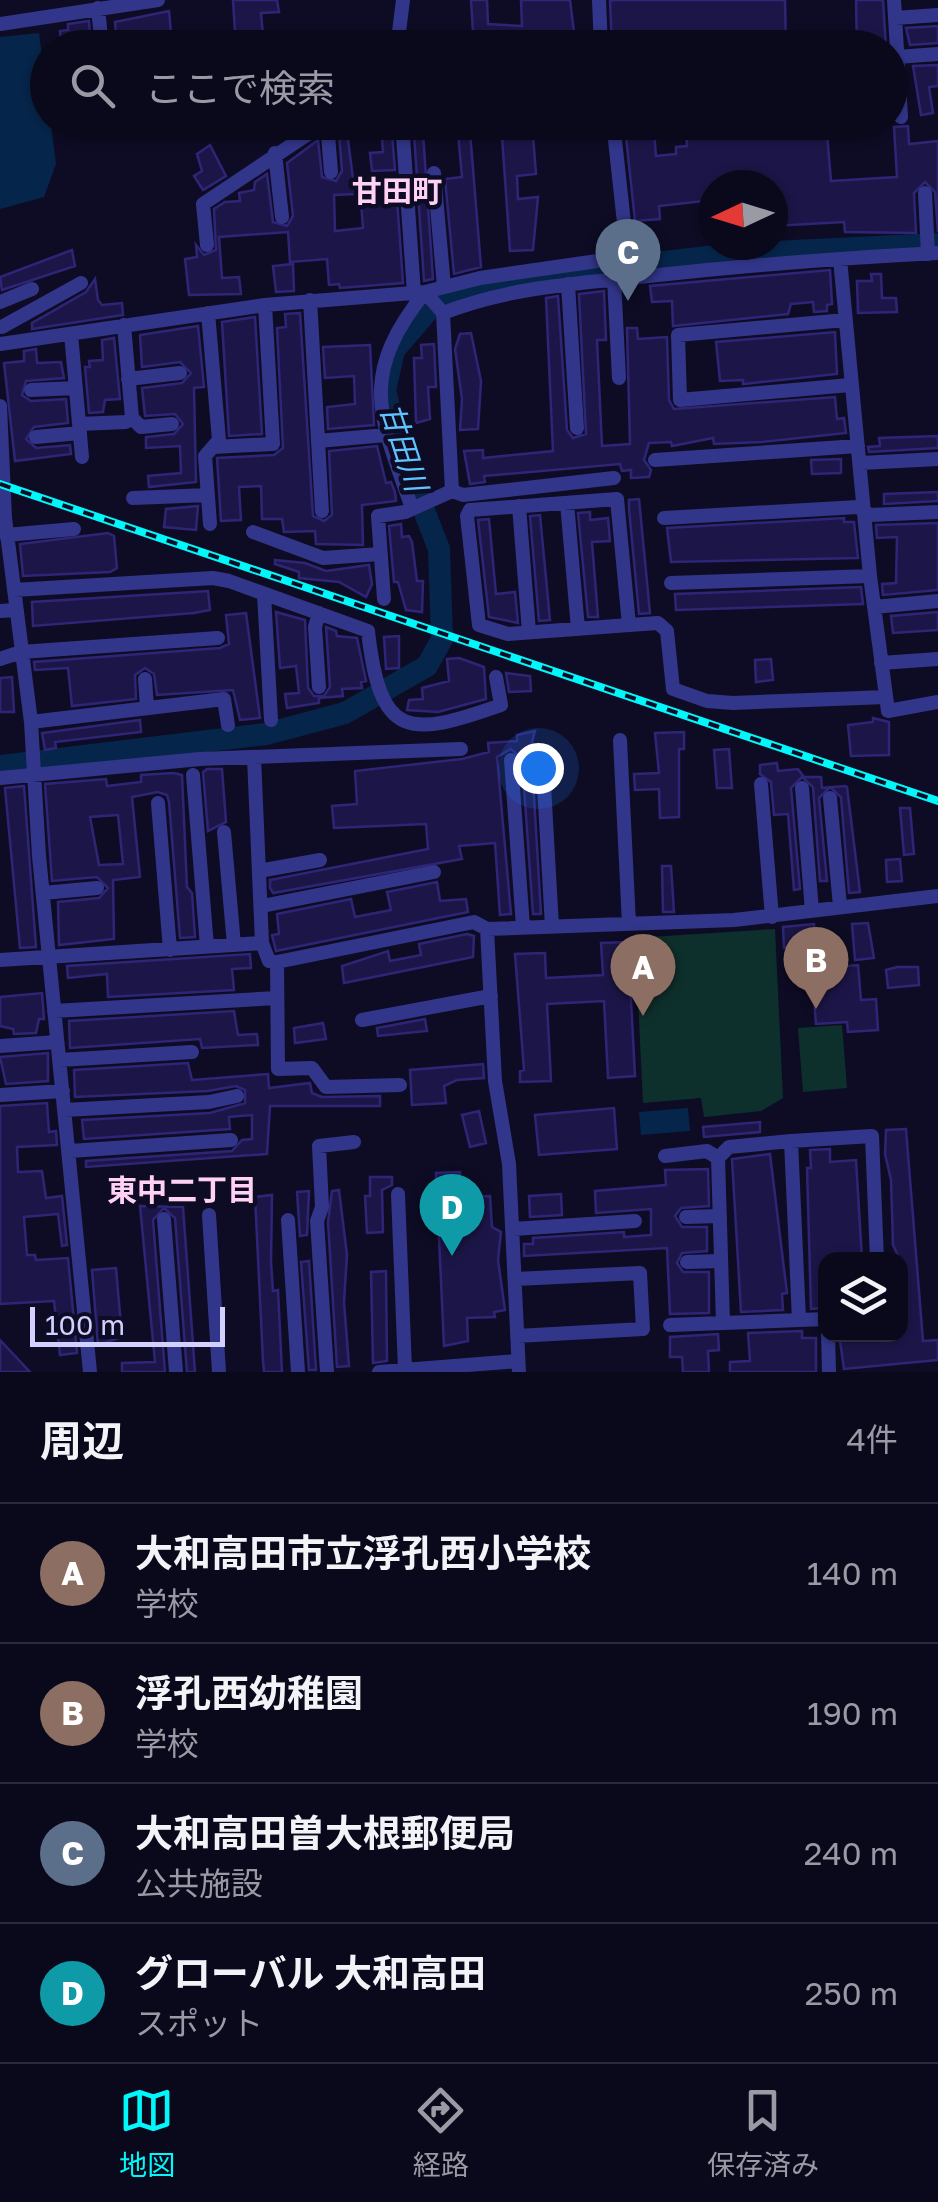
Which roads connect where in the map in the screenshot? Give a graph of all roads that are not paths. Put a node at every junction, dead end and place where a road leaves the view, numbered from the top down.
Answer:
1 (158, 0) edge
2 (403, 0) edge
3 (599, 0) edge
4 (894, 0) edge
5 (98, 8) junction
6 (938, 16) edge
7 (895, 18) junction
8 (0, 24) edge
9 (100, 30) edge
10 (399, 30) edge
11 (600, 30) edge
12 (896, 30) edge
13 (938, 54) edge
14 (908, 57) edge
15 (297, 140) edge
16 (328, 140) edge
17 (404, 140) edge
18 (615, 140) edge
19 (275, 153) junction
20 (330, 172) dead end
21 (434, 173) dead end
22 (925, 193) dead end
23 (282, 217) dead end
24 (207, 245) dead end
25 (629, 253) junction
26 (933, 254) edge
27 (840, 259) junction
28 (645, 274) junction
29 (614, 279) junction
30 (80, 283) dead end
31 (568, 284) junction
32 (444, 287) junction
33 (32, 289) dead end
34 (419, 293) junction
35 (310, 300) junction
36 (265, 305) junction
37 (0, 306) edge
38 (208, 313) junction
39 (443, 314) junction
40 (845, 320) junction
41 (124, 325) junction
42 (2, 327) edge
43 (71, 334) junction
44 (2, 344) edge
45 (180, 373) dead end
46 (619, 378) dead end
47 (128, 379) junction
48 (850, 385) junction
49 (76, 388) junction
50 (31, 390) dead end
51 (0, 406) edge
52 (132, 418) junction
53 (1, 424) edge
54 (172, 424) dead end
55 (577, 428) dead end
56 (80, 429) junction
57 (386, 434) junction
58 (36, 437) dead end
59 (318, 441) junction
60 (858, 446) junction
61 (213, 447) junction
62 (82, 457) dead end
63 (938, 459) edge
64 (655, 460) dead end
65 (861, 463) junction
66 (614, 478) dead end
67 (452, 491) junction
68 (208, 495) junction
69 (132, 498) dead end
70 (567, 502) junction
71 (519, 506) junction
72 (412, 508) junction
73 (322, 511) dead end
74 (865, 512) junction
75 (938, 512) edge
76 (2, 518) edge
77 (664, 518) dead end
78 (210, 524) dead end
79 (74, 530) dead end
80 (254, 532) dead end
81 (6, 534) junction
82 (380, 554) junction
83 (5, 558) edge
84 (870, 576) junction
85 (671, 583) dead end
86 (14, 590) junction
87 (264, 594) junction
88 (384, 599) dead end
89 (938, 601) edge
90 (874, 607) junction
91 (8, 610) edge
92 (319, 613) junction
93 (629, 625) junction
94 (578, 629) junction
95 (530, 632) junction
96 (218, 638) dead end
97 (21, 652) junction
98 (938, 659) edge
99 (0, 660) edge
100 (882, 663) junction
101 (496, 677) dead end
102 (145, 679) dead end
103 (320, 687) dead end
104 (886, 696) junction
105 (938, 702) edge
106 (147, 708) junction
107 (270, 720) dead end
108 (31, 722) junction
109 (228, 725) dead end
110 (620, 740) dead end
111 (461, 749) dead end
112 (542, 750) dead end
113 (254, 756) junction
114 (512, 760) dead end
115 (193, 775) dead end
116 (34, 776) junction
117 (0, 778) edge
118 (761, 784) dead end
119 (802, 788) dead end
120 (830, 798) dead end
121 (158, 802) dead end
122 (224, 832) dead end
123 (320, 860) dead end
124 (259, 871) junction
125 (434, 872) dead end
126 (98, 888) dead end
127 (44, 893) junction
128 (938, 896) edge
129 (262, 906) junction
130 (840, 906) junction
131 (812, 912) junction
132 (772, 917) junction
133 (629, 924) junction
134 (552, 926) junction
135 (524, 927) junction
136 (487, 929) junction
137 (262, 943) junction
138 (234, 945) junction
139 (207, 947) junction
140 (170, 950) junction
141 (50, 957) junction
142 (0, 960) edge
143 (277, 962) junction
144 (490, 996) junction
145 (278, 998) junction
146 (54, 1011) junction
147 (362, 1020) dead end
148 (57, 1042) junction
149 (0, 1046) edge
150 (192, 1052) dead end
151 (60, 1060) junction
152 (400, 1084) dead end
153 (63, 1091) junction
154 (0, 1094) edge
155 (236, 1096) dead end
156 (65, 1110) junction
157 (232, 1140) dead end
158 (791, 1141) junction
159 (354, 1142) dead end
160 (70, 1152) junction
161 (665, 1156) dead end
162 (718, 1158) junction
163 (398, 1194) dead end
164 (209, 1216) dead end
165 (720, 1216) junction
166 (686, 1217) dead end
167 (164, 1219) dead end
168 (288, 1220) dead end
169 (635, 1220) dead end
170 (513, 1229) junction
171 (877, 1252) edge
172 (721, 1261) junction
173 (687, 1262) dead end
174 (516, 1280) junction
175 (818, 1319) edge
176 (799, 1320) junction
177 (723, 1323) junction
178 (670, 1326) dead end
179 (517, 1336) junction
180 (828, 1342) edge
181 (518, 1366) edge
182 (405, 1369) junction
183 (90, 1372) edge
184 (176, 1372) edge
185 (219, 1372) edge
186 (298, 1372) edge
187 (327, 1372) edge
188 (378, 1372) edge
189 (829, 1372) edge

1 - 5 street
2 - 10 street
3 - 11 street
4 - 7 street
5 - 8 street
5 - 9 street
6 - 7 street
7 - 12 street
13 - 14 street
15 - 19 street
16 - 20 street
17 - 34 street
18 - 25 street
19 - 23 street
19 - 24 street
21 - 32 street
22 - 26 street
25 - 28 street
25 - 32 street
26 - 27 street
27 - 28 street
27 - 40 street
28 - 29 street
29 - 31 street
29 - 46 street
30 - 42 street
31 - 39 street
31 - 55 street
32 - 34 street
33 - 37 street
34 - 35 street
34 - 39 street
34 - 57 street
35 - 36 street
35 - 59 street
36 - 38 street
36 - 61 street
37 - 42 street
38 - 41 street
38 - 61 street
39 - 67 street
40 - 48 street
40 - 48 street
41 - 43 street
41 - 47 street
42 - 44 street
43 - 44 street
43 - 49 street
45 - 47 street
47 - 52 street
48 - 60 street
49 - 50 street
49 - 56 street
51 - 53 street
52 - 54 street
52 - 56 street
53 - 76 street
56 - 58 street
56 - 62 street
57 - 59 street
57 - 72 street
59 - 73 street
60 - 64 street
60 - 65 street
61 - 68 street
63 - 65 street
65 - 74 street
66 - 67 street
67 - 72 street
68 - 69 street
68 - 78 street
70 - 71 street
70 - 93 street
70 - 94 street
71 - 95 street
71 - 95 street
72 - 82 street
74 - 75 street
74 - 77 street
74 - 84 street
76 - 81 street
79 - 81 street
80 - 82 street
81 - 83 street
82 - 88 street
83 - 86 street
84 - 85 street
84 - 90 street
86 - 87 street
86 - 91 street
87 - 92 street
87 - 107 street
89 - 90 street
90 - 100 street
91 - 97 street
92 - 101 street
92 - 103 street
93 - 94 street
93 - 104 street
94 - 95 street
96 - 97 street
97 - 99 street
97 - 108 street
98 - 100 street
100 - 104 street
102 - 106 street
104 - 105 street
106 - 108 street
106 - 109 street
108 - 116 street
110 - 133 street
111 - 113 street
112 - 134 street
113 - 116 street
113 - 124 street
114 - 135 street
115 - 139 street
116 - 117 street
116 - 127 street
118 - 132 street
119 - 131 street
120 - 130 street
121 - 140 street
122 - 138 street
123 - 124 street
124 - 129 street
125 - 129 street
126 - 127 street
127 - 141 street
128 - 130 street
129 - 137 street
130 - 131 street
131 - 132 street
132 - 133 street
133 - 134 street
134 - 135 street
135 - 136 street
136 - 143 street
136 - 144 street
137 - 138 street
137 - 143 street
138 - 139 street
139 - 140 street
140 - 141 street
141 - 142 street
141 - 146 street
143 - 145 street
144 - 147 street
144 - 170 street
145 - 146 street
145 - 152 street
146 - 148 street
148 - 149 street
148 - 151 street
150 - 151 street
151 - 153 street
153 - 154 street
153 - 156 street
155 - 156 street
156 - 160 street
157 - 160 street
158 - 162 street
158 - 171 street
158 - 176 street
159 - 187 street
160 - 183 street
161 - 162 street
162 - 165 street
163 - 182 street
164 - 185 street
165 - 166 street
165 - 172 street
167 - 184 street
168 - 186 street
169 - 170 street
170 - 174 street
172 - 173 street
172 - 177 street
174 - 179 street
174 - 179 street
175 - 176 street
176 - 177 street
177 - 178 street
179 - 181 street
180 - 189 street
181 - 182 street
182 - 188 street

